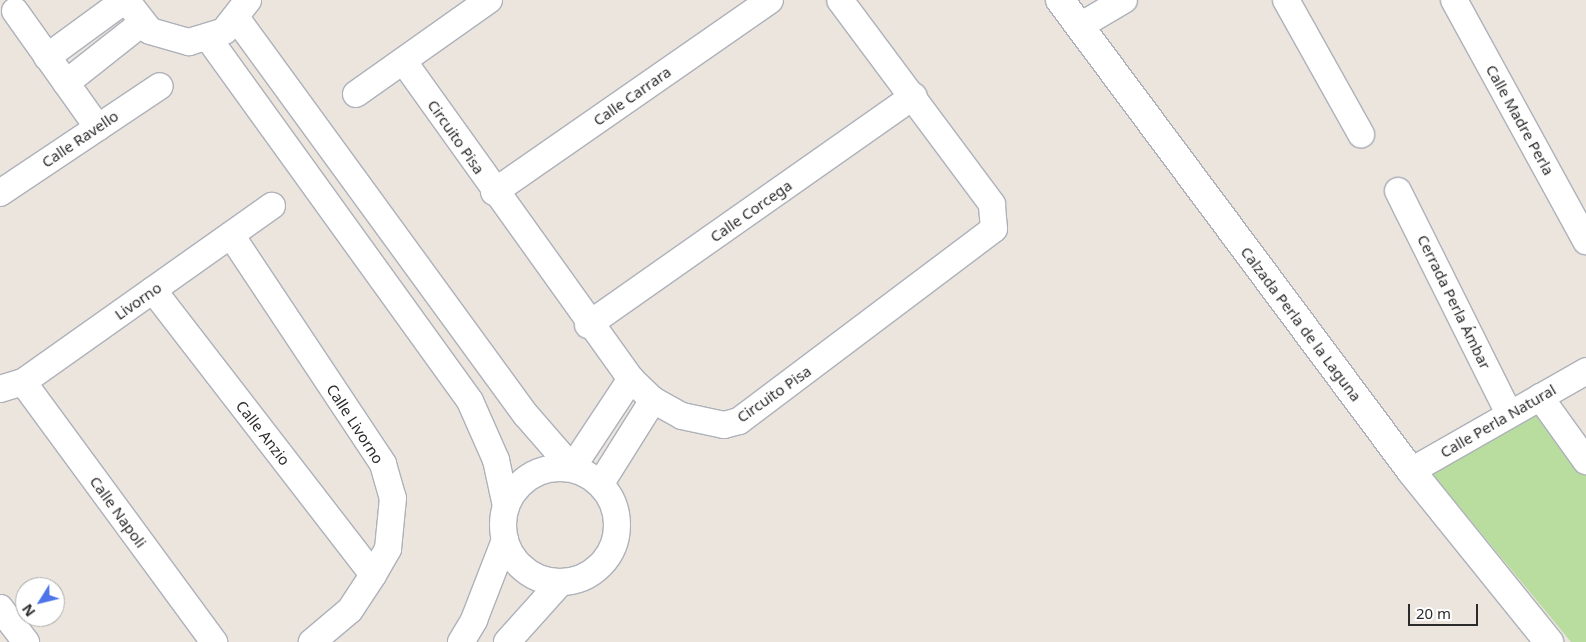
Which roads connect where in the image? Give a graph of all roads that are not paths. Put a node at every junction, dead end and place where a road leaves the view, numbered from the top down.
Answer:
1 (126, 0) edge
2 (489, 0) edge
3 (770, 0) edge
4 (840, 0) edge
5 (1060, 0) edge
6 (1124, 0) edge
7 (1286, 0) edge
8 (1454, 0) edge
9 (242, 9) edge
10 (12, 11) edge
11 (142, 23) junction
12 (1080, 26) junction
13 (209, 39) junction
14 (47, 57) junction
15 (404, 62) junction
16 (66, 83) junction
17 (160, 86) dead end
18 (356, 94) dead end
19 (914, 96) junction
20 (98, 128) junction
21 (1361, 134) dead end
22 (1398, 191) dead end
23 (494, 192) junction
24 (0, 193) edge
25 (272, 206) dead end
26 (231, 235) junction
27 (1586, 241) edge
28 (153, 290) junction
29 (588, 325) junction
30 (1586, 371) edge
31 (631, 379) junction
32 (11, 385) edge
33 (1540, 397) junction
34 (653, 400) junction
35 (1509, 414) junction
36 (1586, 462) edge
37 (572, 468) junction
38 (1411, 471) junction
39 (601, 483) junction
40 (506, 506) junction
41 (505, 540) junction
42 (374, 575) junction
43 (560, 583) junction
44 (0, 608) edge
45 (26, 642) edge
46 (214, 642) edge
47 (312, 642) edge
48 (460, 642) edge
49 (507, 642) edge
50 (1549, 642) edge

1 - 11 street
1 - 14 street
2 - 15 street
3 - 23 street, Calle Carrara
4 - 19 street, Circuito Pisa
5 - 12 street, Calzada Perla de la Laguna
6 - 12 street
7 - 21 street
8 - 27 street, Calle Madre Perla
9 - 13 street
9 - 37 street
10 - 14 street
11 - 13 street
11 - 16 street
12 - 38 street, Calzada Perla de la Laguna
13 - 40 street
14 - 16 street
15 - 18 street
15 - 23 street, Circuito Pisa
16 - 20 street
17 - 20 street, Calle Ravello
19 - 29 street, Calle Corcega
19 - 34 street, Circuito Pisa
20 - 24 street, Calle Ravello
22 - 35 street, Cerrada Perla Ámbar
23 - 29 street, Circuito Pisa
25 - 26 street, Livorno
26 - 28 street, Livorno
26 - 42 street, Calle Livorno
28 - 32 street, Livorno
28 - 42 street, Calle Anzio
29 - 31 street, Circuito Pisa
30 - 33 street, Calle Perla Natural
31 - 34 street, Circuito Pisa
31 - 37 street
32 - 46 street, Calle Napoli
33 - 35 street, Calle Perla Natural
33 - 36 street
34 - 39 street
35 - 38 street, Calle Perla Natural
37 - 39 street
37 - 40 street
38 - 50 street, Calzada Perla de la Laguna
39 - 43 street
40 - 41 street
41 - 43 street
41 - 48 street
42 - 47 street, Calle Livorno
43 - 49 street
44 - 45 street

